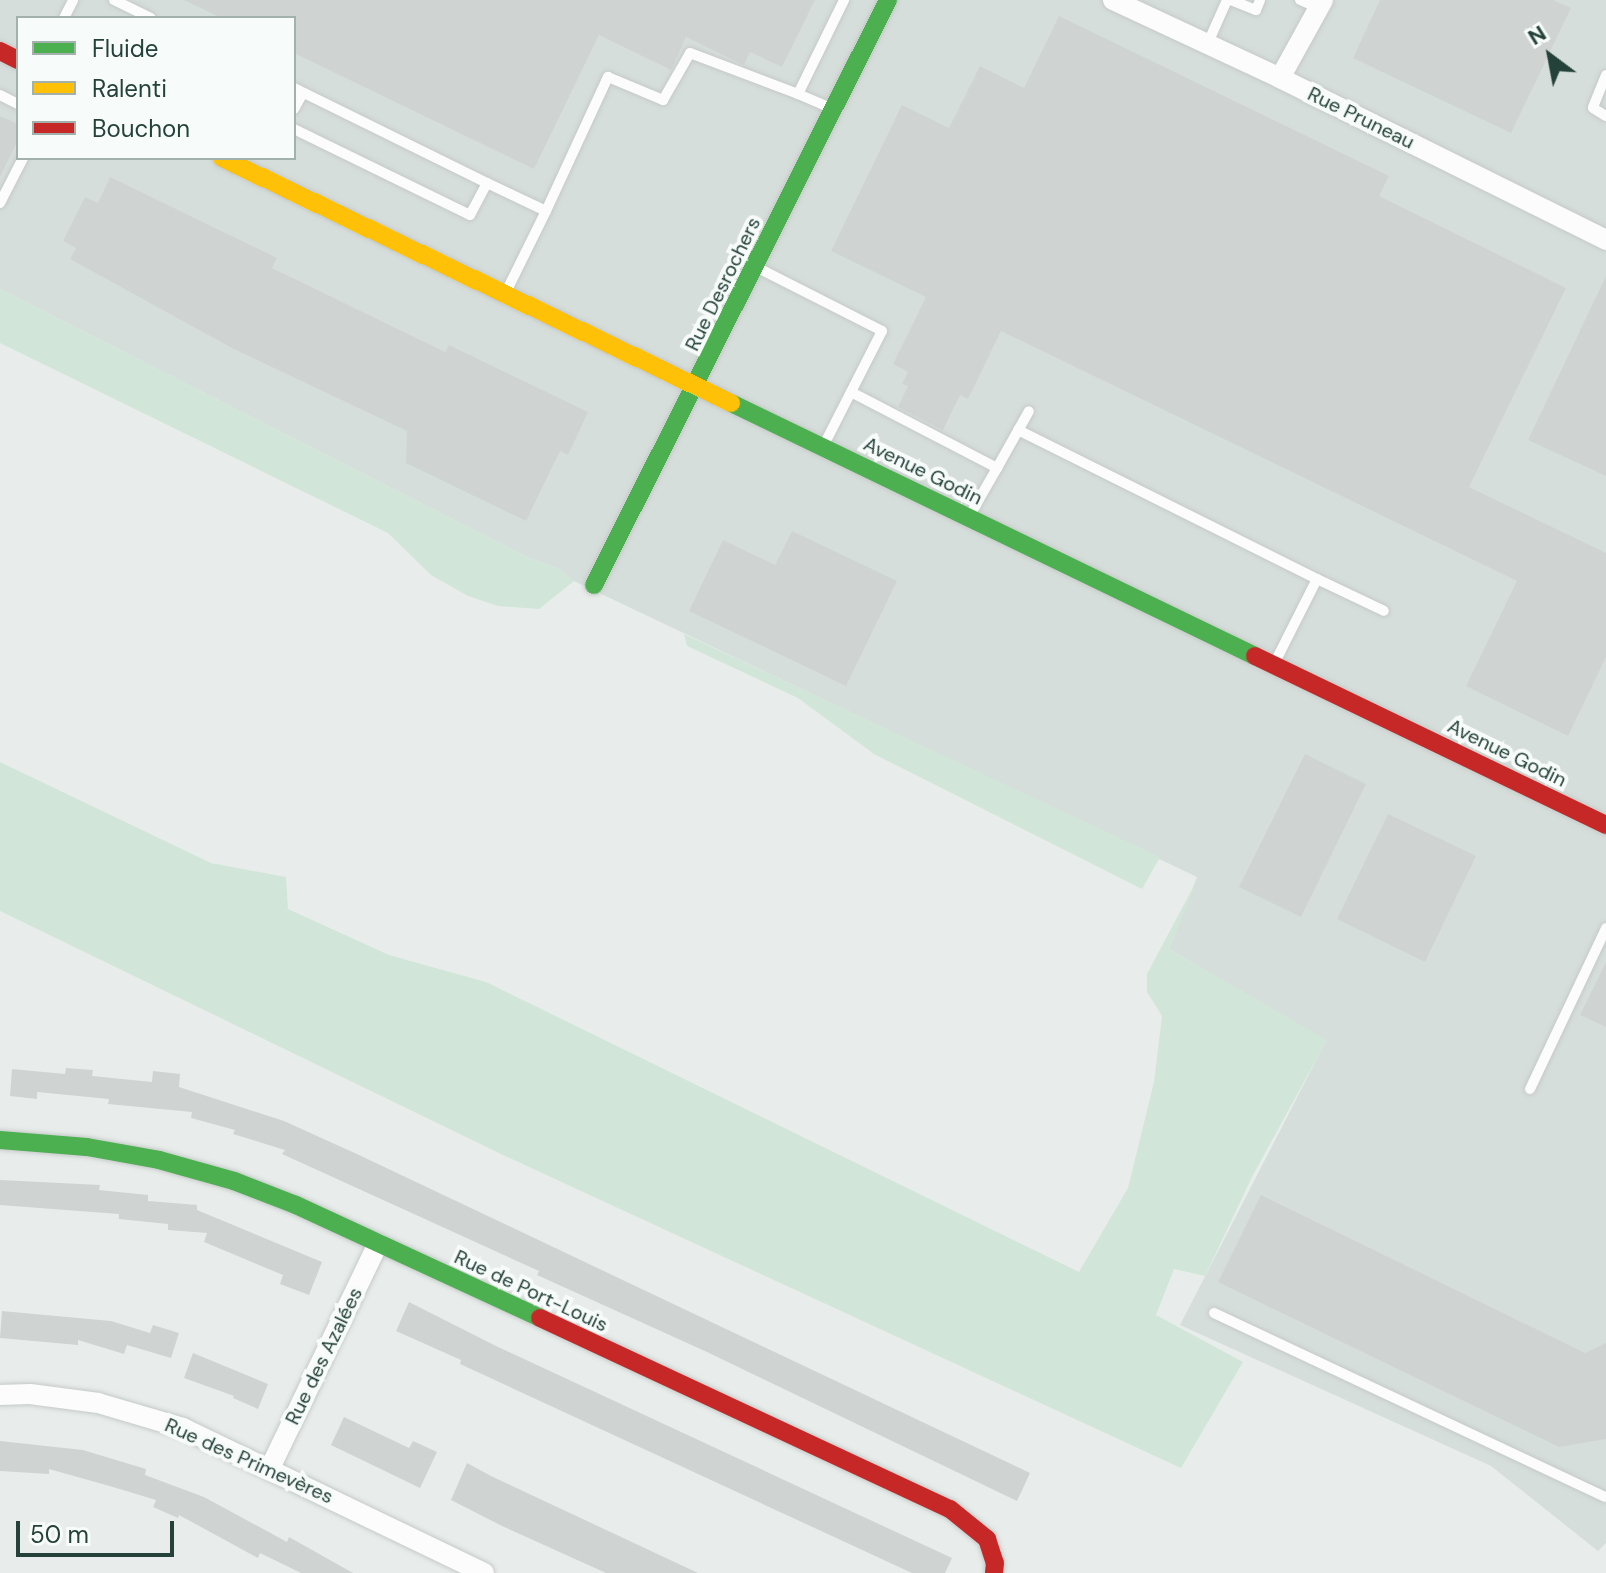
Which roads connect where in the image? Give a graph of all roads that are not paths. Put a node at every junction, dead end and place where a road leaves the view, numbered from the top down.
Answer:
1 (114, 0) edge
2 (844, 0) edge
3 (888, 0) edge
4 (1113, 0) edge
5 (1229, 0) edge
6 (1260, 0) edge
7 (1314, 3) edge
8 (147, 16) edge
9 (1207, 45) junction
10 (1606, 75) edge
11 (1280, 78) junction
12 (298, 90) edge
13 (798, 94) junction
14 (834, 109) junction
15 (1606, 116) edge
16 (296, 130) edge
17 (22, 160) edge
18 (228, 160) edge
19 (487, 183) junction
20 (0, 203) edge
21 (546, 211) junction
22 (1606, 240) edge
23 (756, 267) junction
24 (505, 294) junction
25 (696, 387) junction
26 (851, 392) junction
27 (1029, 411) dead end
28 (1018, 430) junction
29 (823, 448) junction
30 (997, 468) junction
31 (968, 518) junction
32 (1317, 579) junction
33 (594, 585) dead end
34 (1384, 611) dead end
35 (1274, 664) junction
36 (1606, 825) edge
37 (1606, 928) edge
38 (1530, 1089) dead end
39 (0, 1140) edge
40 (378, 1244) junction
41 (1214, 1313) dead end
42 (0, 1395) edge
43 (270, 1468) junction
44 (1606, 1497) edge
45 (484, 1573) edge
46 (994, 1573) edge

1 - 8 lane
2 - 13 lane
3 - 14 street, Rue Desrochers
4 - 9 street, Rue Pruneau
5 - 6 lane
5 - 9 lane
7 - 11 street
9 - 11 street, Rue Pruneau
10 - 15 lane
11 - 22 street, Rue Pruneau
12 - 19 lane
13 - 14 lane
13 - 21 lane
14 - 23 street, Rue Desrochers
16 - 19 lane
17 - 20 lane
18 - 24 street, Avenue Godin
19 - 21 lane
21 - 24 lane
23 - 25 street, Rue Desrochers
23 - 26 lane
24 - 25 street, Avenue Godin
25 - 29 street, Avenue Godin
25 - 33 street, Rue Desrochers
26 - 29 lane
26 - 30 lane
27 - 28 lane
28 - 30 lane
28 - 32 lane
29 - 31 street, Avenue Godin
30 - 31 lane
31 - 35 street, Avenue Godin
32 - 34 lane
32 - 35 lane
35 - 36 street, Avenue Godin
37 - 38 lane
39 - 40 street, Rue de Port-Louis
40 - 43 street, Rue des Azalées
40 - 46 street, Rue de Port-Louis
41 - 44 lane
42 - 43 street, Rue des Primevères
43 - 45 street, Rue des Primevères

